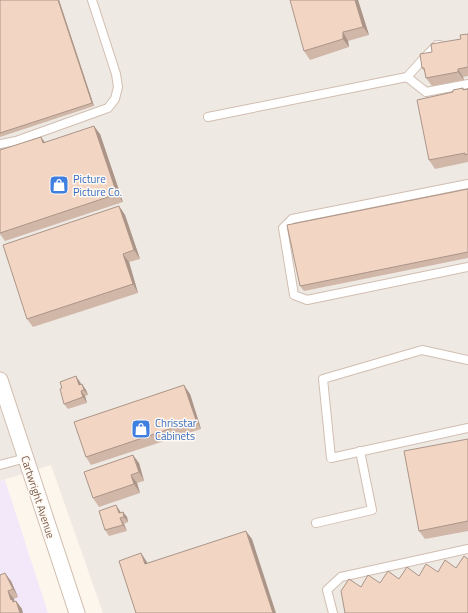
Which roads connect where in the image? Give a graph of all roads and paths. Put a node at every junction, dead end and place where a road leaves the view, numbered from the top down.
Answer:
1 (92, 0) edge
2 (445, 44) edge
3 (407, 77) junction
4 (468, 84) edge
5 (208, 117) dead end
6 (0, 144) edge
7 (468, 184) edge
8 (468, 267) edge
9 (468, 360) edge
10 (0, 380) edge
11 (468, 428) edge
12 (360, 452) junction
13 (26, 458) junction
14 (0, 465) edge
15 (316, 523) dead end
16 (468, 549) edge
17 (77, 613) edge
18 (333, 613) edge

1 - 6 lane
2 - 3 lane
3 - 4 lane
3 - 5 lane
7 - 8 lane
9 - 12 lane
10 - 13 street, Cartwright Avenue
11 - 12 lane
12 - 15 lane
13 - 14 lane
13 - 17 street, Cartwright Avenue
16 - 18 lane

